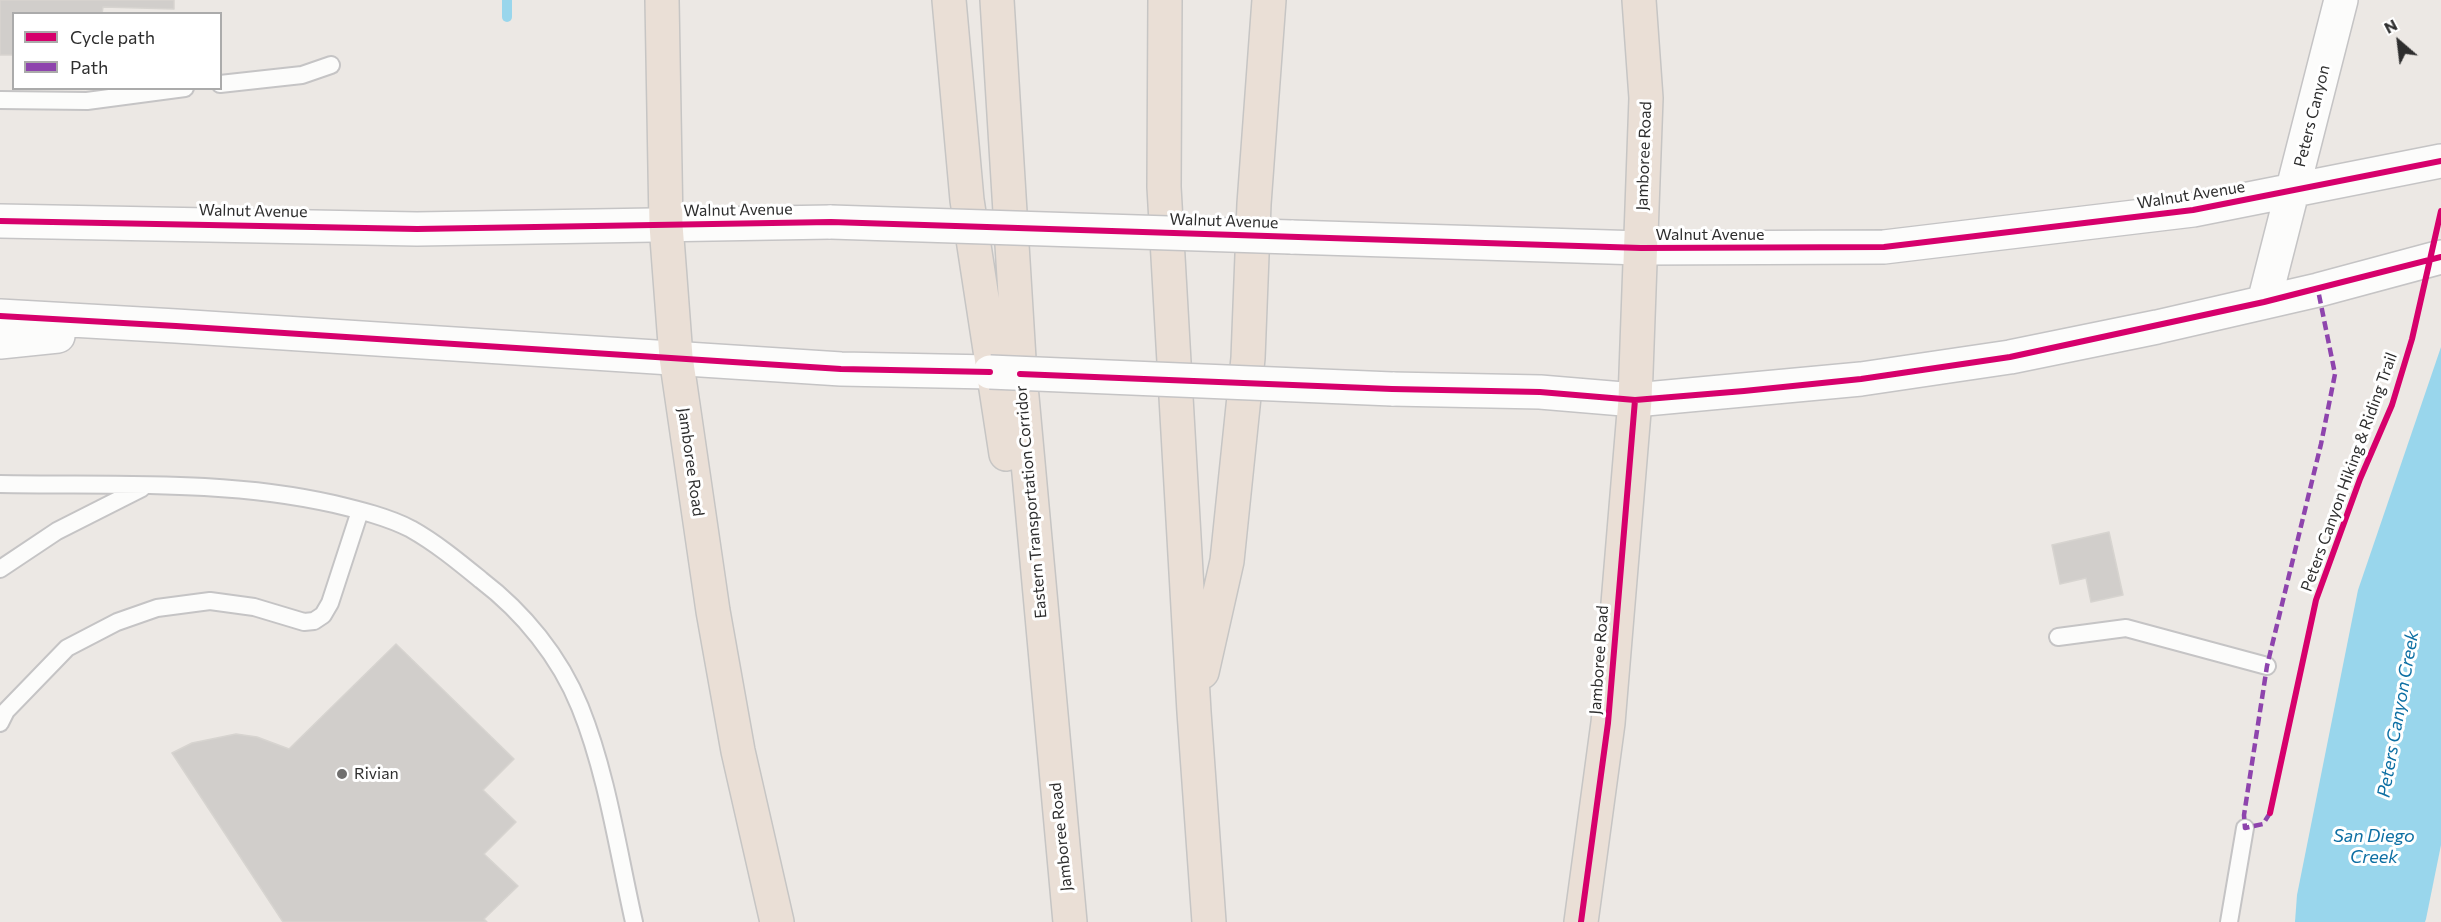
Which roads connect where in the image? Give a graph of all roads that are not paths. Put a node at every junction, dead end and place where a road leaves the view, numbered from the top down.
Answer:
1 (662, 0) edge
2 (949, 0) edge
3 (997, 0) edge
4 (1164, 0) edge
5 (1269, 0) edge
6 (1639, 0) edge
7 (2341, 0) edge
8 (331, 65) dead end
9 (222, 84) edge
10 (170, 90) edge
11 (0, 100) edge
12 (2437, 162) edge
13 (2293, 190) junction
14 (0, 221) edge
15 (666, 225) junction
16 (1641, 248) junction
17 (2441, 257) edge
18 (2264, 302) junction
19 (0, 316) edge
20 (176, 326) junction
21 (0, 342) edge
22 (676, 357) junction
23 (1635, 400) junction
24 (0, 484) edge
25 (145, 486) junction
26 (360, 511) junction
27 (0, 570) edge
28 (2058, 637) dead end
29 (2266, 666) dead end
30 (1194, 712) junction
31 (0, 723) edge
32 (1053, 752) junction
33 (2245, 828) dead end
34 (776, 920) edge
35 (634, 922) edge
36 (1070, 922) edge
37 (1209, 922) edge
38 (1581, 922) edge
39 (2229, 922) edge

1 - 15 highway, Jamboree Road
2 - 32 highway
3 - 32 highway, Eastern Transportation Corridor
4 - 30 highway
5 - 30 highway
6 - 16 highway, Jamboree Road
7 - 13 main road, Peters Canyon
8 - 9 lane
10 - 11 lane
12 - 13 main road, Walnut Avenue
13 - 16 main road, Walnut Avenue
13 - 18 main road, Peters Canyon
14 - 15 main road, Walnut Avenue
15 - 16 main road, Walnut Avenue, bridge
15 - 22 highway, Jamboree Road
16 - 23 highway, Jamboree Road
17 - 18 main road
18 - 23 main road
19 - 20 main road
20 - 21 main road
20 - 22 main road
22 - 23 main road, bridge
22 - 34 highway, Jamboree Road
23 - 38 highway, Jamboree Road
24 - 25 lane
25 - 26 lane
25 - 27 lane
26 - 31 lane
26 - 35 lane
28 - 29 lane
30 - 37 highway
32 - 36 highway, Jamboree Road
33 - 39 lane

